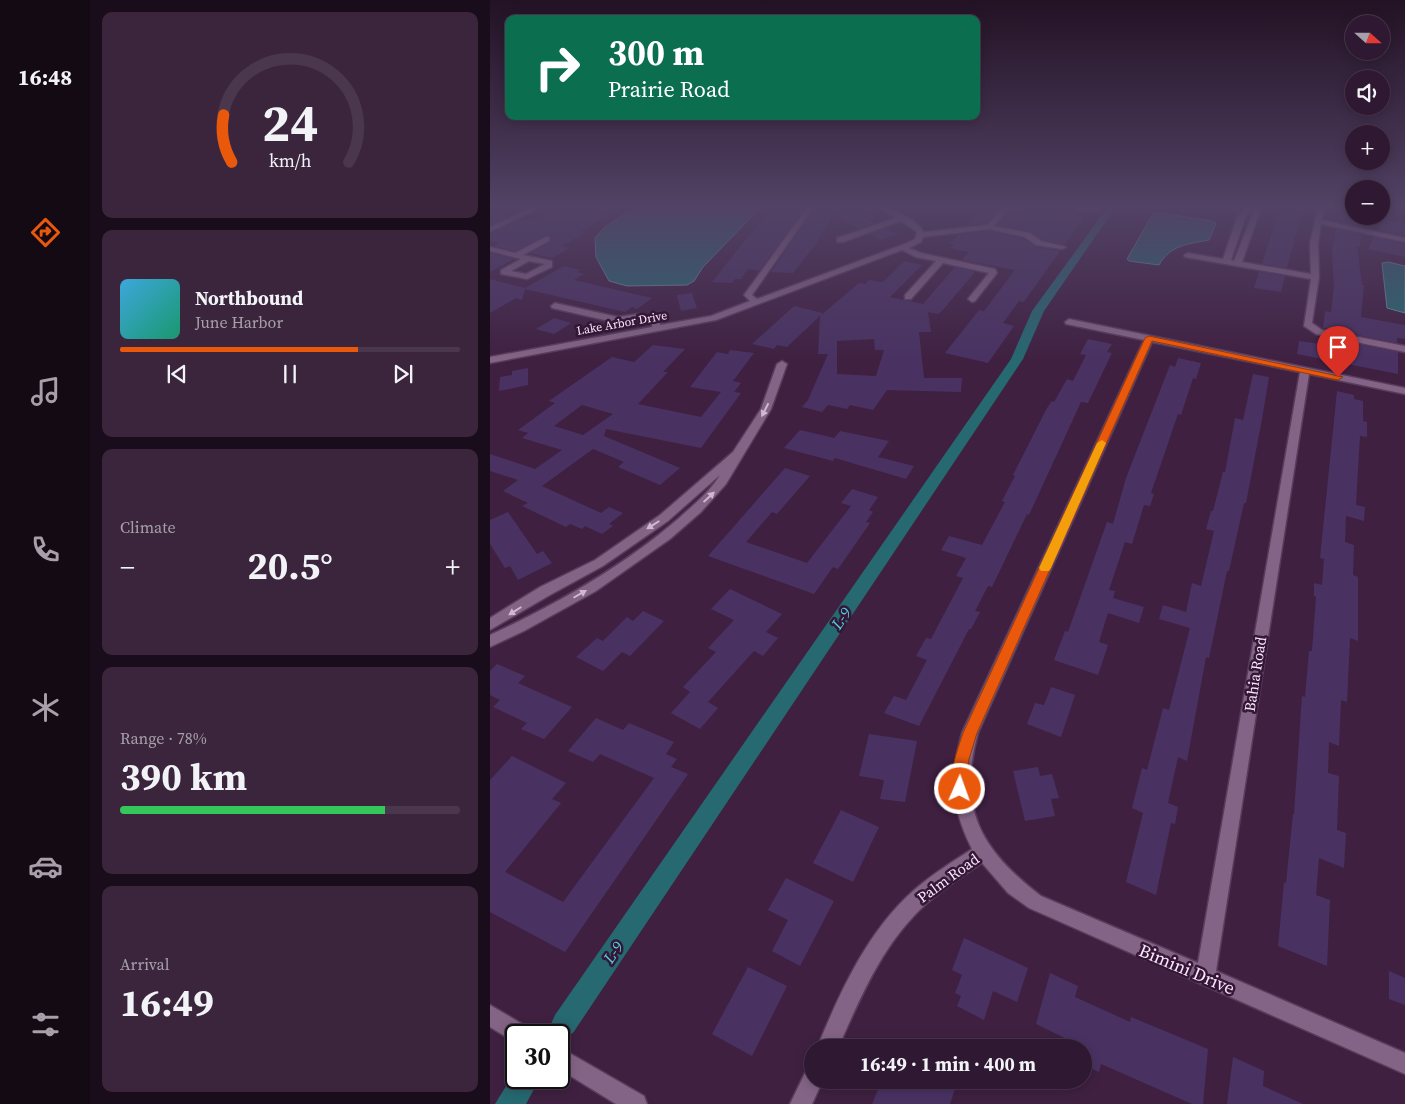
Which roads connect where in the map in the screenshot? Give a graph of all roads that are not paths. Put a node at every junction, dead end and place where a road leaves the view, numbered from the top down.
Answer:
1 (525, 260) edge
2 (534, 260) edge
3 (772, 260) edge
4 (872, 260) edge
5 (941, 260) joint
6 (1213, 260) edge
7 (1239, 260) edge
8 (1314, 260) edge
9 (1226, 262) joint
10 (1237, 264) junction
11 (1315, 277) junction
12 (908, 297) dead end
13 (972, 299) dead end
14 (756, 303) junction
15 (555, 306) dead end
16 (1069, 322) dead end
17 (656, 329) junction
18 (1149, 338) junction
19 (1405, 349) edge
20 (490, 360) edge
21 (782, 364) dead end
22 (1305, 370) junction
23 (1405, 391) edge
24 (737, 454) junction
25 (490, 625) edge
26 (490, 641) edge
27 (983, 852) junction
28 (1205, 977) junction
29 (490, 1015) edge
30 (505, 1024) edge
31 (831, 1039) edge
32 (570, 1064) edge
33 (1405, 1064) edge
34 (808, 1089) edge
35 (636, 1104) edge
36 (802, 1104) edge

1 - 2 street
3 - 14 street
4 - 14 street, Lake Arbor Drive
5 - 12 street
5 - 13 street
6 - 9 street
7 - 10 street
8 - 11 street
9 - 10 street
10 - 11 street
11 - 19 street
14 - 17 street, Lake Arbor Drive
15 - 17 street
16 - 18 street
17 - 20 street, Lake Arbor Drive
18 - 22 street
18 - 27 street, Palm Road
21 -> 24 street
22 - 23 street
22 - 28 street, Bahia Road
24 -> 25 street
26 -> 24 street
27 - 28 street, Bimini Drive
27 - 31 street, Palm Road
28 - 33 street, Bimini Drive
29 - 30 street
32 - 35 street
34 - 36 street

